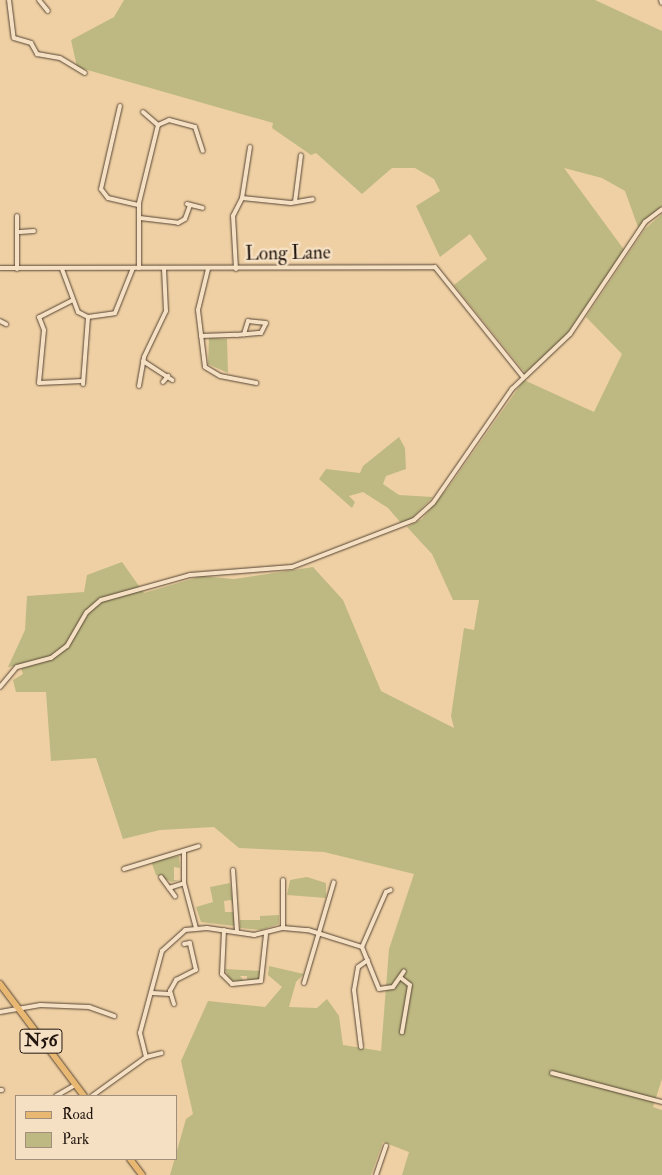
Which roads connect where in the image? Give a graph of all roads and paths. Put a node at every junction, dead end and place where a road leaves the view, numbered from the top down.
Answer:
1 (9, 0) edge
2 (39, 0) edge
3 (661, 0) edge
4 (662, 4) edge
5 (48, 11) dead end
6 (85, 74) dead end
7 (120, 106) dead end
8 (143, 112) dead end
9 (158, 125) junction
10 (250, 147) dead end
11 (203, 151) dead end
12 (301, 155) dead end
13 (242, 198) junction
14 (313, 199) dead end
15 (295, 202) junction
16 (139, 205) junction
17 (204, 208) dead end
18 (662, 209) edge
19 (17, 216) dead end
20 (140, 218) junction
21 (34, 231) dead end
22 (20, 232) junction
23 (0, 268) edge
24 (133, 268) junction
25 (139, 268) junction
26 (164, 268) junction
27 (18, 269) junction
28 (62, 269) junction
29 (208, 269) junction
30 (236, 269) junction
31 (73, 300) junction
32 (88, 317) junction
33 (0, 321) edge
34 (6, 324) dead end
35 (244, 334) junction
36 (201, 336) junction
37 (143, 361) junction
38 (168, 376) junction
39 (523, 377) junction
40 (172, 380) dead end
41 (163, 382) dead end
42 (256, 383) dead end
43 (139, 386) dead end
44 (0, 687) edge
45 (199, 846) dead end
46 (184, 852) junction
47 (124, 869) dead end
48 (232, 870) dead end
49 (161, 878) dead end
50 (283, 880) dead end
51 (334, 882) dead end
52 (184, 883) junction
53 (380, 887) dead end
54 (170, 888) junction
55 (391, 890) dead end
56 (386, 892) junction
57 (175, 896) dead end
58 (196, 928) junction
59 (283, 928) junction
60 (224, 930) junction
61 (236, 932) junction
62 (266, 934) junction
63 (321, 934) junction
64 (184, 944) dead end
65 (362, 947) junction
66 (368, 960) junction
67 (404, 971) dead end
68 (401, 978) junction
69 (304, 983) dead end
70 (0, 984) edge
71 (152, 993) junction
72 (170, 994) junction
73 (174, 1004) dead end
74 (18, 1008) junction
75 (0, 1012) edge
76 (114, 1016) dead end
77 (402, 1032) dead end
78 (354, 1043) dead end
79 (162, 1053) dead end
80 (146, 1057) junction
81 (552, 1072) dead end
82 (75, 1085) junction
83 (58, 1095) edge
84 (83, 1095) edge
85 (93, 1095) edge
86 (662, 1102) edge
87 (386, 1146) dead end
88 (131, 1160) edge
89 (142, 1175) edge
90 (376, 1175) edge

1 - 6 street
2 - 5 street
3 - 4 street
7 - 16 street
8 - 9 street
9 - 11 street
9 - 16 street
10 - 13 street
12 - 15 street
13 - 15 street
13 - 30 street
14 - 15 street
16 - 20 street
17 - 20 street
18 - 39 street
19 - 22 street
20 - 25 street
21 - 22 street
22 - 27 street
23 - 27 street, Long Lane
24 - 25 street, Long Lane
24 - 28 street, Long Lane
24 - 32 street
25 - 26 street, Long Lane
26 - 29 street, Long Lane
26 - 37 street
27 - 28 street, Long Lane
28 - 31 street
29 - 30 street, Long Lane
29 - 36 street
30 - 39 street, Long Lane
31 - 32 street
31 - 32 street
33 - 34 street
35 - 35 street
35 - 36 street
36 - 42 street
37 - 38 street
37 - 43 street
38 - 40 street
38 - 41 street
39 - 44 street
45 - 46 street
46 - 47 street
46 - 52 street
48 - 61 street
49 - 54 street
50 - 59 street
51 - 63 street
52 - 54 street
52 - 58 street
53 - 56 street
54 - 57 street
55 - 56 street
56 - 65 street
58 - 60 street
58 - 71 street
59 - 62 street
59 - 63 street
60 - 61 street
60 - 62 street
61 - 62 street
63 - 65 street
63 - 69 street
64 - 72 street
65 - 66 street
66 - 68 street
66 - 78 street
67 - 68 street
68 - 77 street
70 - 74 main road, N56
71 - 72 street
71 - 80 street
72 - 73 street
74 - 75 street
74 - 76 street
74 - 82 main road, N56
79 - 80 street
80 - 85 street
81 - 86 street
82 - 83 street
82 - 84 main road, N56
87 - 90 street
88 - 89 main road

